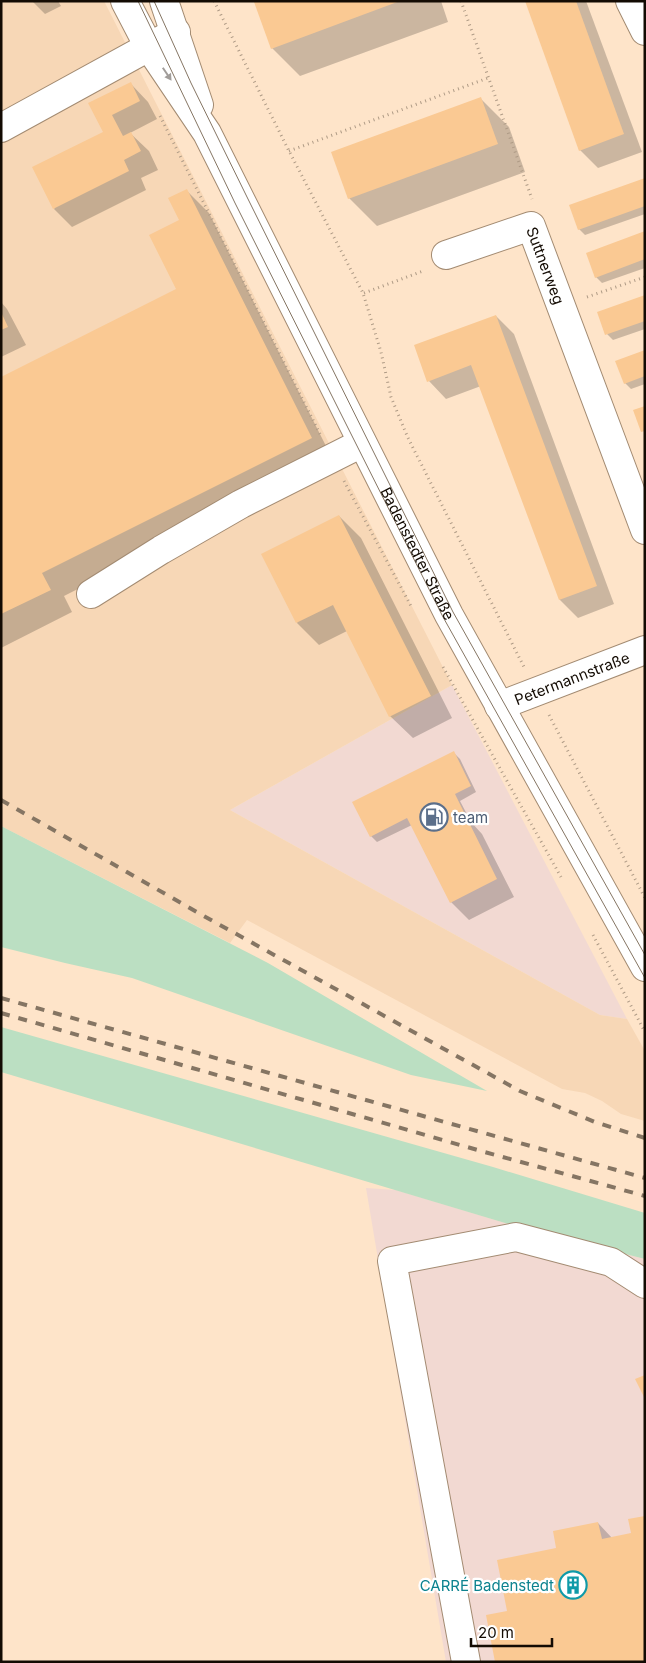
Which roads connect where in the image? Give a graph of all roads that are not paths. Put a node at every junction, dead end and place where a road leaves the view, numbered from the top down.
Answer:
1 (125, 1) edge
2 (164, 1) edge
3 (630, 1) edge
4 (645, 31) edge
5 (176, 32) junction
6 (149, 47) junction
7 (1, 128) edge
8 (207, 133) junction
9 (446, 256) road end
10 (362, 443) junction
11 (645, 530) edge
12 (91, 594) dead end
13 (645, 650) edge
14 (499, 706) junction
15 (645, 967) edge
16 (645, 1284) edge
17 (466, 1662) edge

1 - 6 street, Badenstedter Straße
2 - 5 street, Badenstedter Straße
3 - 4 street
5 - 6 street
5 - 8 street, Badenstedter Straße
6 - 7 street
6 -> 8 street, Badenstedter Straße
8 - 10 street, Badenstedter Straße
9 - 11 street, Suttnerweg
10 - 12 street
10 - 14 street, Badenstedter Straße
13 - 14 street, Petermannstraße
14 - 15 street, Badenstedter Straße
16 - 17 street

